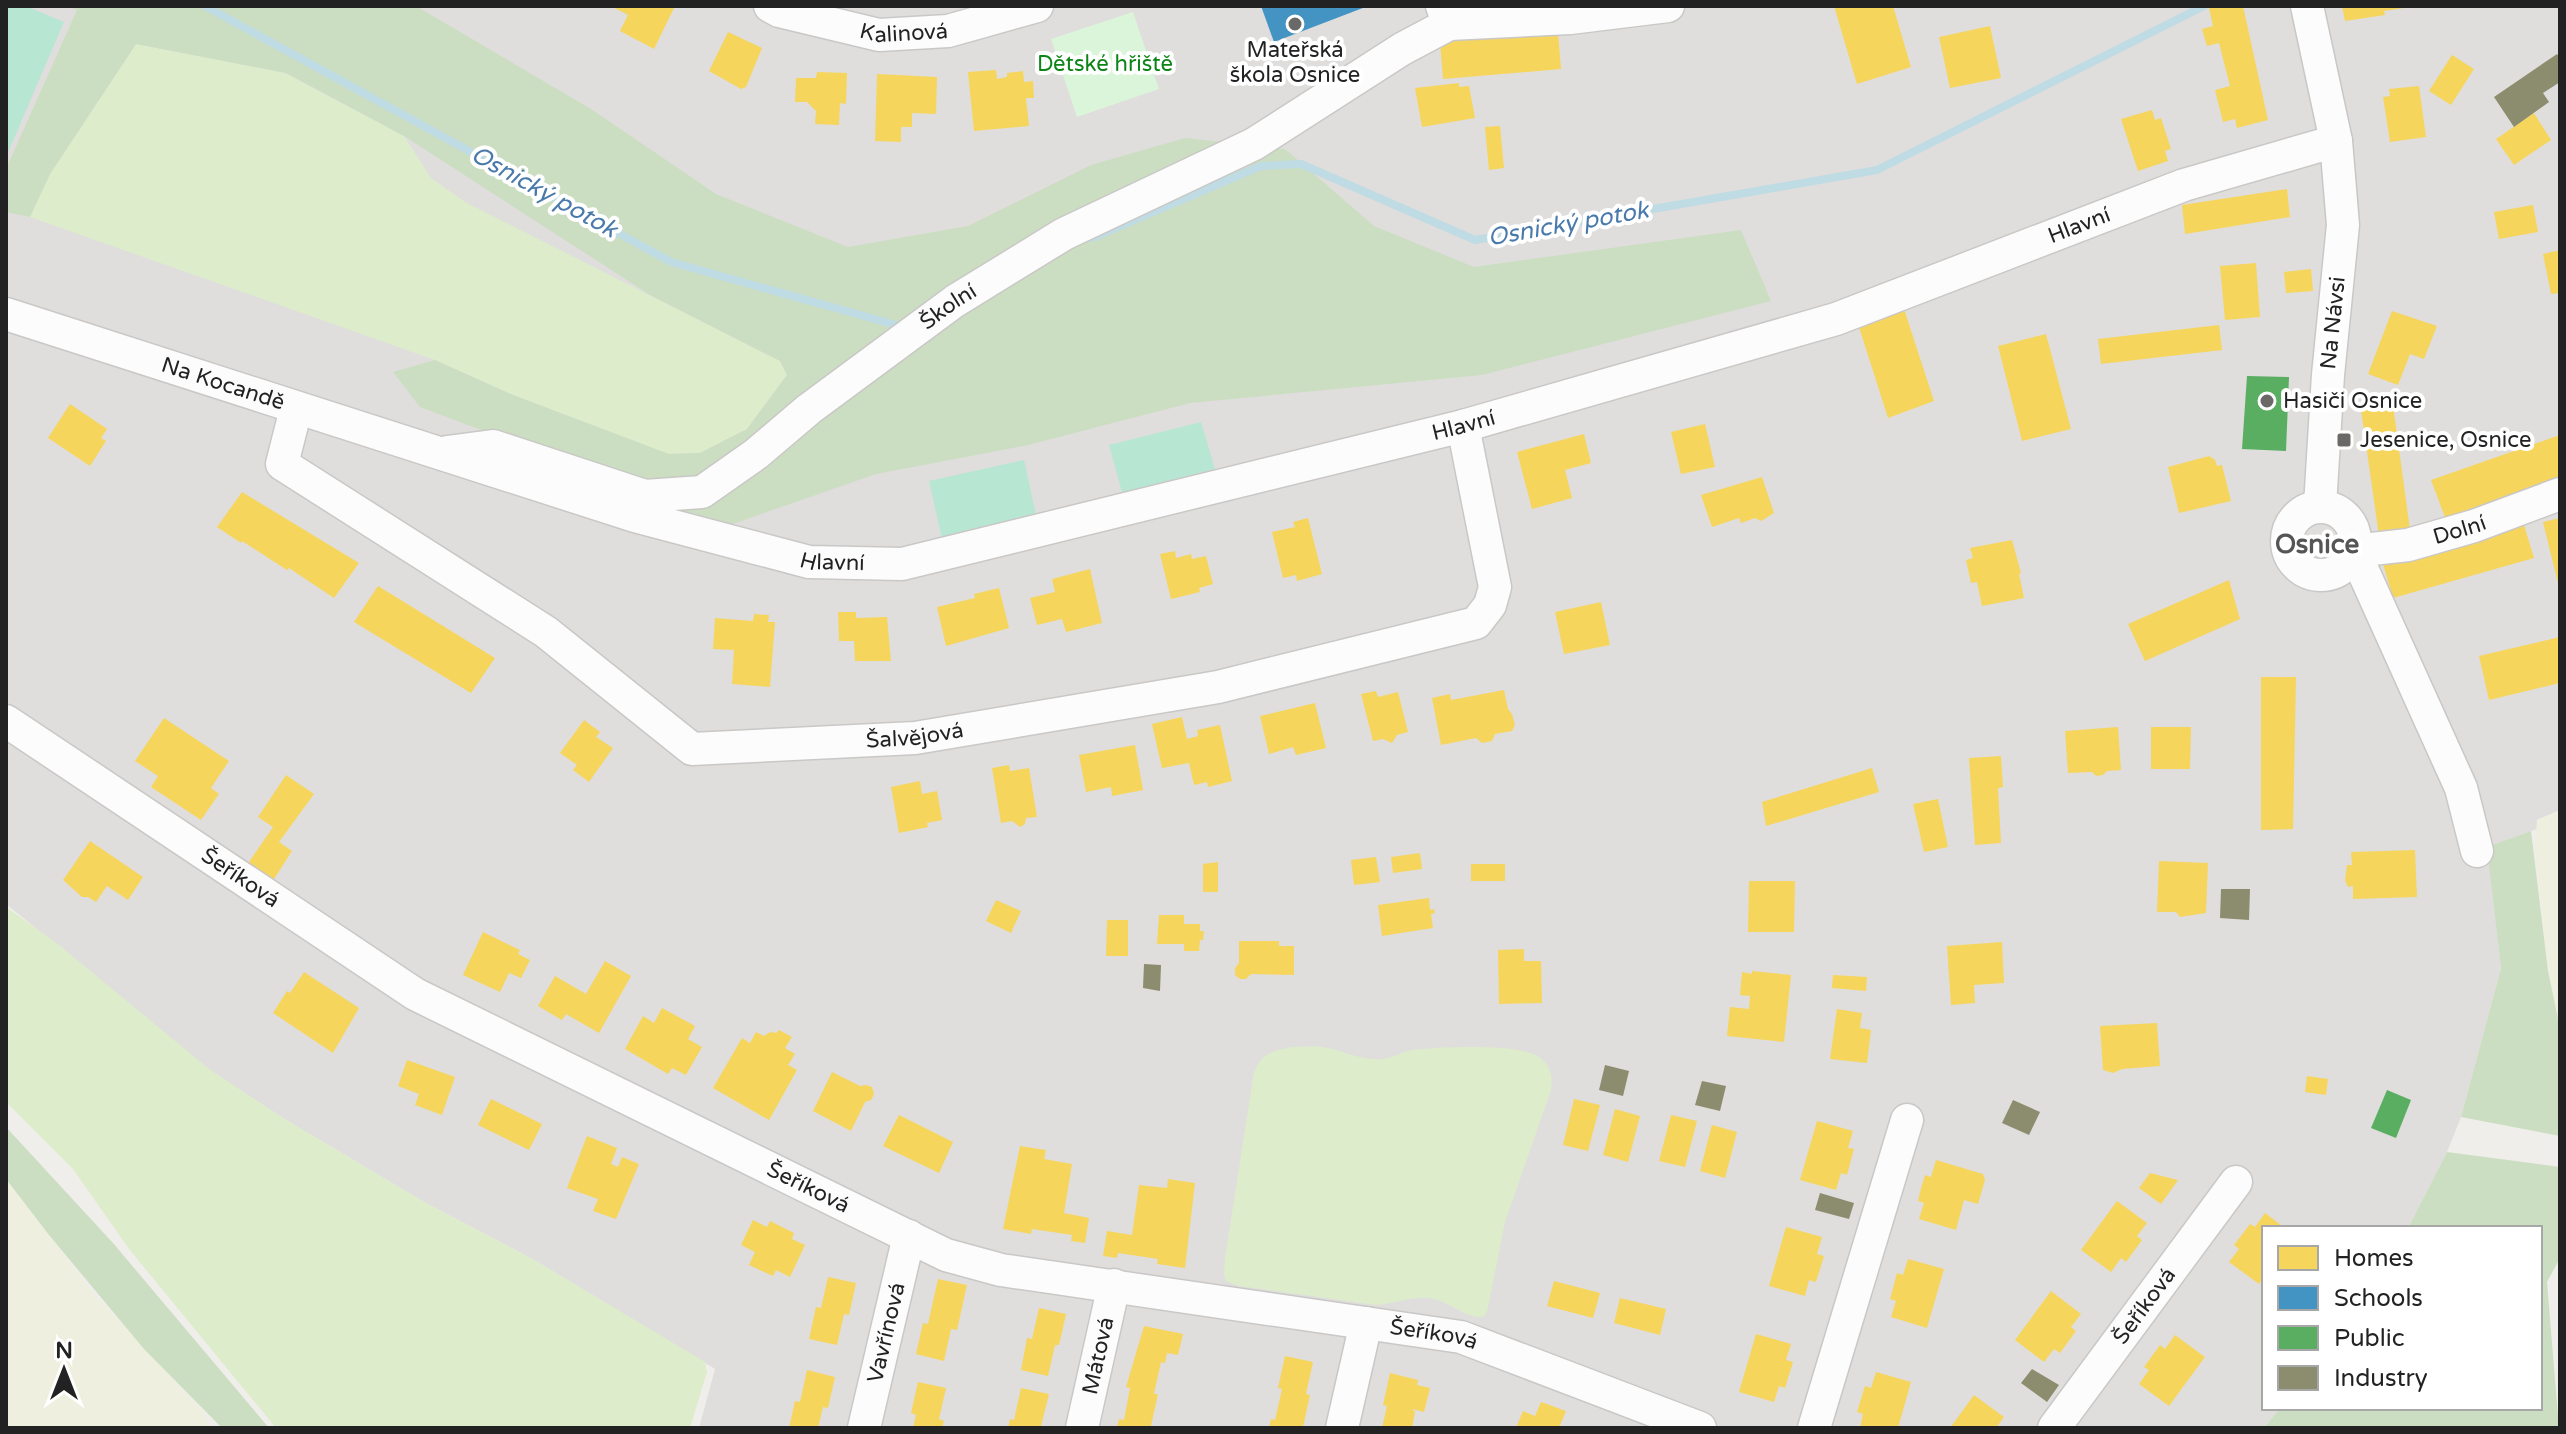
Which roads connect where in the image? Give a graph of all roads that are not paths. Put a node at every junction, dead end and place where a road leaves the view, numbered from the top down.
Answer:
1 (770, 6) edge
2 (1037, 6) edge
3 (1668, 6) edge
4 (2307, 6) edge
5 (1446, 15) edge
6 (2336, 141) junction
7 (6, 314) edge
8 (296, 409) junction
9 (1463, 426) junction
10 (441, 452) junction
11 (2560, 494) edge
12 (2320, 506) junction
13 (2354, 551) junction
14 (6, 721) edge
15 (2477, 851) dead end
16 (1907, 1120) dead end
17 (2236, 1182) dead end
18 (909, 1236) junction
19 (1114, 1285) junction
20 (1366, 1323) junction
21 (864, 1428) edge
22 (1082, 1428) edge
23 (1342, 1428) edge
24 (1700, 1428) edge
25 (1814, 1428) edge
26 (2054, 1428) edge

1 - 2 street, Kalinová
3 - 5 street, Školní
4 - 6 street
5 - 10 street, Školní
6 - 9 street, Hlavní
6 - 12 street, Na Návsi
7 - 8 street, Na Kocandě
8 - 9 street, Šalvějová
8 - 10 street, Na Kocandě
9 - 10 street, Hlavní
11 - 13 street, Dolní
12 - 13 street
12 - 13 street
13 - 15 street
14 - 18 street, Šeříková
16 - 25 street
17 - 26 street, Šeříková
18 - 19 street, Šeříková
18 - 21 street, Vavřínová
19 - 20 street, Šeříková
19 - 22 street, Mátová
20 - 23 street
20 - 24 street, Šeříková

